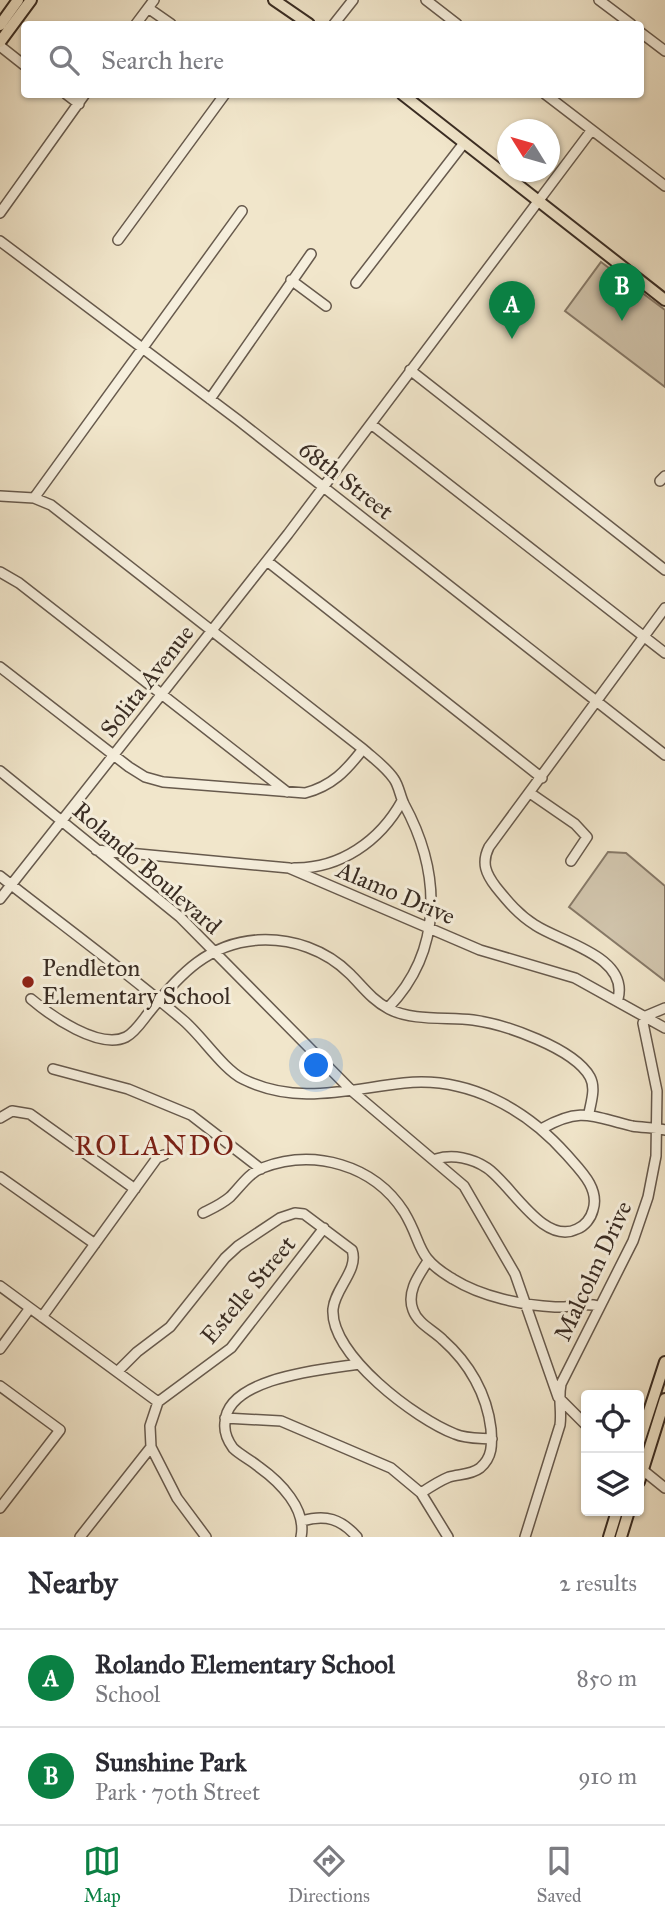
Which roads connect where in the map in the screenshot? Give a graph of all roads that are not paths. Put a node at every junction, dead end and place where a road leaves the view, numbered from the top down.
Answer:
1 (19, 0) edge
2 (31, 0) edge
3 (274, 0) edge
4 (353, 0) edge
5 (426, 0) edge
6 (599, 0) edge
7 (151, 4) edge
8 (138, 21) edge
9 (168, 21) edge
10 (305, 21) edge
11 (336, 21) edge
12 (453, 21) edge
13 (627, 21) edge
14 (0, 25) edge
15 (644, 35) edge
16 (0, 44) edge
17 (665, 51) edge
18 (21, 62) edge
19 (71, 98) edge
20 (83, 98) edge
21 (222, 98) edge
22 (407, 98) edge
23 (550, 98) edge
24 (79, 104) junction
25 (591, 131) junction
26 (464, 144) junction
27 (665, 186) edge
28 (538, 201) junction
29 (242, 211) dead end
30 (0, 212) edge
31 (118, 240) dead end
32 (0, 241) edge
33 (311, 254) dead end
34 (291, 280) junction
35 (356, 284) dead end
36 (665, 300) edge
37 (326, 306) dead end
38 (142, 346) junction
39 (410, 370) junction
40 (210, 399) junction
41 (371, 424) junction
42 (324, 488) junction
43 (0, 496) edge
44 (34, 498) junction
45 (267, 561) junction
46 (665, 570) edge
47 (0, 572) edge
48 (665, 608) edge
49 (212, 630) junction
50 (644, 637) junction
51 (665, 653) edge
52 (0, 667) edge
53 (161, 694) junction
54 (598, 701) junction
55 (363, 749) junction
56 (665, 755) edge
57 (113, 756) junction
58 (0, 771) edge
59 (542, 778) junction
60 (288, 793) junction
61 (530, 793) junction
62 (402, 801) junction
63 (62, 820) junction
64 (96, 850) junction
65 (572, 861) dead end
66 (289, 868) junction
67 (0, 876) edge
68 (11, 885) junction
69 (0, 899) edge
70 (431, 929) junction
71 (213, 951) junction
72 (31, 999) dead end
73 (618, 999) junction
74 (158, 1001) junction
75 (388, 1008) junction
76 (665, 1008) edge
77 (646, 1016) junction
78 (665, 1028) edge
79 (53, 1069) dead end
80 (352, 1091) junction
81 (589, 1113) junction
82 (0, 1118) edge
83 (543, 1128) junction
84 (661, 1129) edge
85 (164, 1155) dead end
86 (436, 1159) junction
87 (261, 1169) junction
88 (0, 1177) edge
89 (135, 1189) junction
90 (203, 1213) dead end
91 (324, 1228) junction
92 (95, 1244) junction
93 (428, 1261) junction
94 (0, 1286) edge
95 (526, 1303) junction
96 (598, 1306) junction
97 (30, 1308) junction
98 (42, 1317) junction
99 (0, 1349) edge
100 (665, 1363) edge
101 (359, 1364) junction
102 (118, 1371) junction
103 (0, 1386) edge
104 (558, 1397) junction
105 (665, 1399) edge
106 (158, 1402) junction
107 (225, 1418) junction
108 (581, 1420) edge
109 (644, 1427) edge
110 (492, 1439) junction
111 (151, 1447) junction
112 (644, 1459) edge
113 (644, 1470) edge
114 (665, 1488) edge
115 (421, 1493) junction
116 (0, 1508) edge
117 (615, 1516) edge
118 (627, 1516) edge
119 (302, 1521) junction
120 (438, 1521) junction
121 (80, 1537) edge
122 (206, 1537) edge
123 (301, 1537) edge
124 (357, 1537) edge
125 (442, 1537) edge
126 (448, 1537) edge
127 (525, 1537) edge
128 (609, 1537) edge
129 (621, 1537) edge

1 - 14 main road
2 - 16 main road
3 - 10 main road
4 - 11 street
5 - 12 street
6 - 13 street
7 - 8 street
7 - 9 street
15 - 17 street
16 - 18 street
19 - 24 street
20 - 24 street
21 - 31 street
22 - 26 main road
23 - 25 street
24 - 30 street
25 - 27 street
25 - 28 street, Solita Avenue
26 - 28 main road
26 - 35 street
28 - 36 main road
28 - 39 street, Solita Avenue
29 - 38 street
32 - 38 street, 68th Street
33 - 34 street
34 - 37 street
34 - 40 street
38 - 40 street, 68th Street
38 - 44 street
39 - 41 street, Solita Avenue
39 - 46 street
40 - 42 street, 68th Street
41 - 42 street, Solita Avenue
41 - 50 street
42 - 45 street, Solita Avenue
42 - 54 street, 68th Street
43 - 44 street
44 - 49 street
45 - 49 street, Solita Avenue
45 - 59 street
47 - 53 street
48 - 50 street
49 - 53 street, Solita Avenue
49 - 55 street
50 - 51 street
50 - 54 street
52 - 57 street
53 - 57 street, Solita Avenue
53 - 60 street
54 - 56 street, 68th Street
54 - 59 street
55 - 60 street
55 - 62 street
57 - 60 street
57 - 63 street, Solita Avenue
58 - 63 street, Rolando Boulevard
59 - 61 street
61 - 65 street
61 - 73 street
62 - 66 street
62 - 70 street
63 - 64 street, Rolando Boulevard
63 - 68 street, Solita Avenue
64 - 66 street, Alamo Drive
64 - 71 street, Rolando Boulevard
66 - 70 street, Alamo Drive
67 - 68 street
68 - 69 street, Solita Avenue
68 - 74 street
70 - 73 street, Alamo Drive
70 - 75 street
71 - 74 street
71 - 75 street
71 - 80 street, Rolando Boulevard
72 - 74 street
73 - 77 street, Alamo Drive
74 - 80 street
75 - 81 street
76 - 77 street
77 - 78 street, Alamo Drive
77 - 84 street, Malcolm Drive
79 - 87 street
80 - 83 street
80 - 86 street, Rolando Boulevard
81 - 83 street
81 - 84 street
82 - 89 street
83 - 86 street
84 - 96 street, Malcolm Drive
85 - 89 street
86 - 95 street, Rolando Boulevard
87 - 90 street
87 - 93 street
88 - 92 street
89 - 92 street
91 - 101 street
91 - 102 street
91 - 106 street, Estelle Street
92 - 98 street
93 - 95 street
93 - 110 street
94 - 97 street
95 - 96 street
95 - 104 street, Rolando Boulevard
96 - 104 street, Malcolm Drive
97 - 98 street
97 - 99 street
98 - 102 street
100 - 109 main road
101 - 107 street
101 - 110 street
102 - 106 street
103 - 116 street
104 - 108 street, Rolando Boulevard
104 - 127 street, Malcolm Drive
105 - 112 main road
106 - 111 street
107 - 115 street
107 - 119 street
110 - 115 street
111 - 121 street
111 - 122 street
113 - 114 street
115 - 120 street
117 - 128 main road
118 - 129 main road
119 - 123 street
119 - 124 street
120 - 125 street
120 - 126 street

